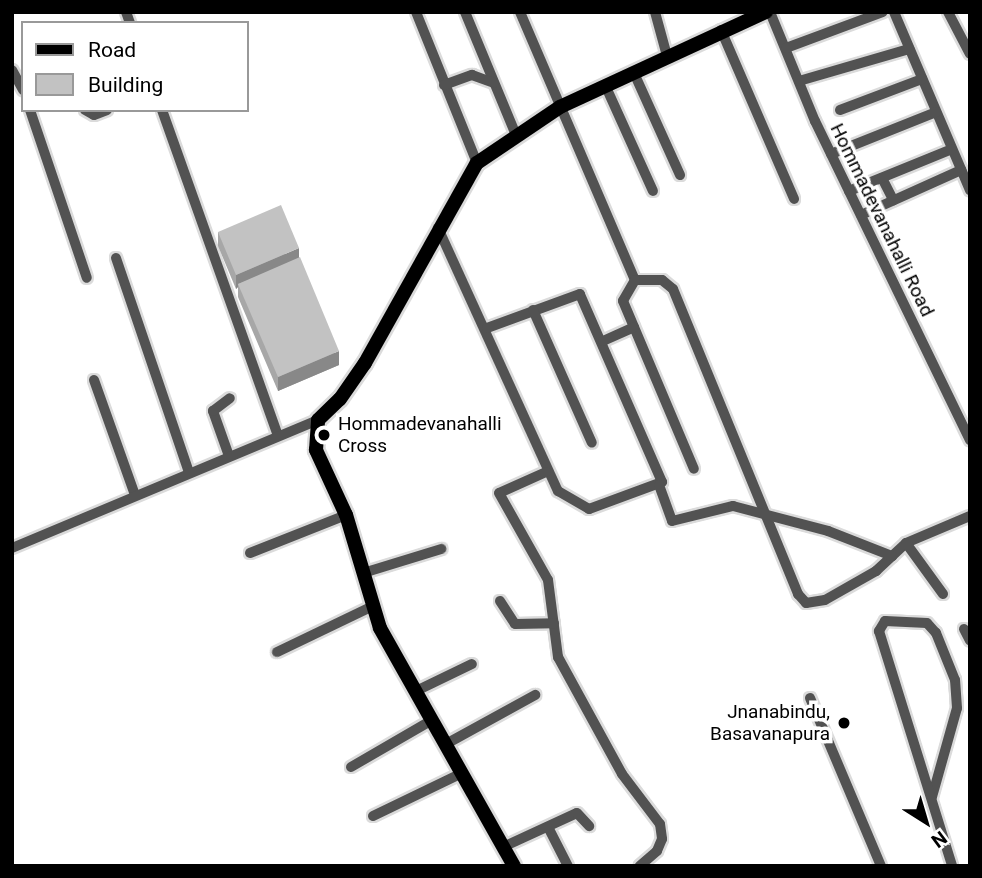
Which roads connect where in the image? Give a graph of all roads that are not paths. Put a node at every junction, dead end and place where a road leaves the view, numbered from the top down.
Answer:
1 (416, 12) edge
2 (466, 12) edge
3 (520, 12) edge
4 (655, 12) edge
5 (768, 12) edge
6 (883, 12) edge
7 (894, 12) edge
8 (948, 12) edge
9 (721, 30) junction
10 (786, 48) junction
11 (909, 49) junction
12 (970, 54) edge
13 (667, 56) junction
14 (634, 73) junction
15 (922, 79) junction
16 (799, 81) junction
17 (494, 83) junction
18 (444, 85) junction
19 (606, 87) junction
20 (560, 107) junction
21 (840, 110) dead end
22 (31, 112) edge
23 (163, 112) edge
24 (936, 113) junction
25 (515, 133) junction
26 (952, 149) junction
27 (831, 155) junction
28 (477, 163) junction
29 (961, 170) junction
30 (680, 175) dead end
31 (882, 178) junction
32 (970, 190) edge
33 (653, 191) dead end
34 (849, 191) junction
35 (794, 199) dead end
36 (893, 200) junction
37 (861, 215) junction
38 (438, 228) junction
39 (116, 258) dead end
40 (87, 278) dead end
41 (635, 280) junction
42 (533, 310) junction
43 (634, 327) junction
44 (487, 328) junction
45 (603, 341) junction
46 (94, 380) dead end
47 (230, 398) dead end
48 (318, 420) junction
49 (278, 435) junction
50 (970, 440) edge
51 (592, 443) dead end
52 (229, 456) junction
53 (694, 468) dead end
54 (546, 472) junction
55 (189, 473) junction
56 (659, 485) junction
57 (135, 495) junction
58 (766, 513) junction
59 (345, 515) junction
60 (970, 516) edge
61 (906, 543) junction
62 (12, 548) edge
63 (440, 549) dead end
64 (250, 553) dead end
65 (892, 556) junction
66 (363, 573) junction
67 (943, 594) dead end
68 (500, 601) dead end
69 (373, 606) junction
70 (554, 623) junction
71 (964, 629) dead end
72 (970, 642) edge
73 (277, 652) dead end
74 (472, 664) dead end
75 (416, 691) junction
76 (535, 695) dead end
77 (810, 698) dead end
78 (432, 720) junction
79 (446, 744) junction
80 (351, 767) dead end
81 (461, 773) junction
82 (932, 797) junction
83 (373, 816) dead end
84 (589, 826) dead end
85 (548, 827) junction
86 (503, 847) junction
87 (514, 866) edge
88 (568, 866) edge
89 (640, 866) edge
90 (881, 866) edge
91 (952, 866) edge

1 - 18 street
2 - 17 street
3 - 20 street
4 - 13 street
5 - 9 main road
5 - 10 street, Hommadevanahalli Road
6 - 10 street
7 - 11 street
8 - 12 street
9 - 13 main road
9 - 35 street
10 - 16 street, Hommadevanahalli Road
11 - 15 street
11 - 16 street
13 - 14 main road
14 - 19 main road
14 - 30 street
15 - 21 street
15 - 24 street
16 - 27 street, Hommadevanahalli Road
17 - 18 street
17 - 25 street
18 - 28 street
19 - 20 main road
19 - 33 street
20 - 25 main road
20 - 41 street
22 - 40 street
23 - 49 street
24 - 26 street
24 - 27 street
25 - 28 main road
26 - 29 street
26 - 31 street
27 - 34 street, Hommadevanahalli Road
28 - 38 main road
29 - 32 street
29 - 36 street
31 - 34 street
31 - 36 street
34 - 37 street, Hommadevanahalli Road
36 - 37 street
37 - 50 street, Hommadevanahalli Road
38 - 44 street
38 - 48 main road
39 - 55 street
41 - 43 street
41 - 58 street
42 - 44 street
42 - 45 street
42 - 51 street
43 - 45 street
43 - 53 street
44 - 54 street
45 - 56 street
46 - 57 street
47 - 52 street
48 - 49 street
48 - 59 main road
49 - 52 street
52 - 55 street
54 - 56 street
54 - 70 street
55 - 57 street
56 - 58 street
57 - 62 street
58 - 65 street
58 - 65 street
59 - 64 street
59 - 66 main road
60 - 61 street
61 - 65 street
61 - 67 street
63 - 66 street
66 - 69 main road
68 - 70 street
69 - 73 street
69 - 75 main road
70 - 89 street
71 - 72 street
74 - 75 street
75 - 78 main road
76 - 79 street
77 - 90 street
78 - 79 main road
78 - 80 street
79 - 81 main road
81 - 83 street
81 - 86 main road
82 - 82 street
82 - 91 street
84 - 85 street
85 - 86 street
85 - 88 street
86 - 87 main road

